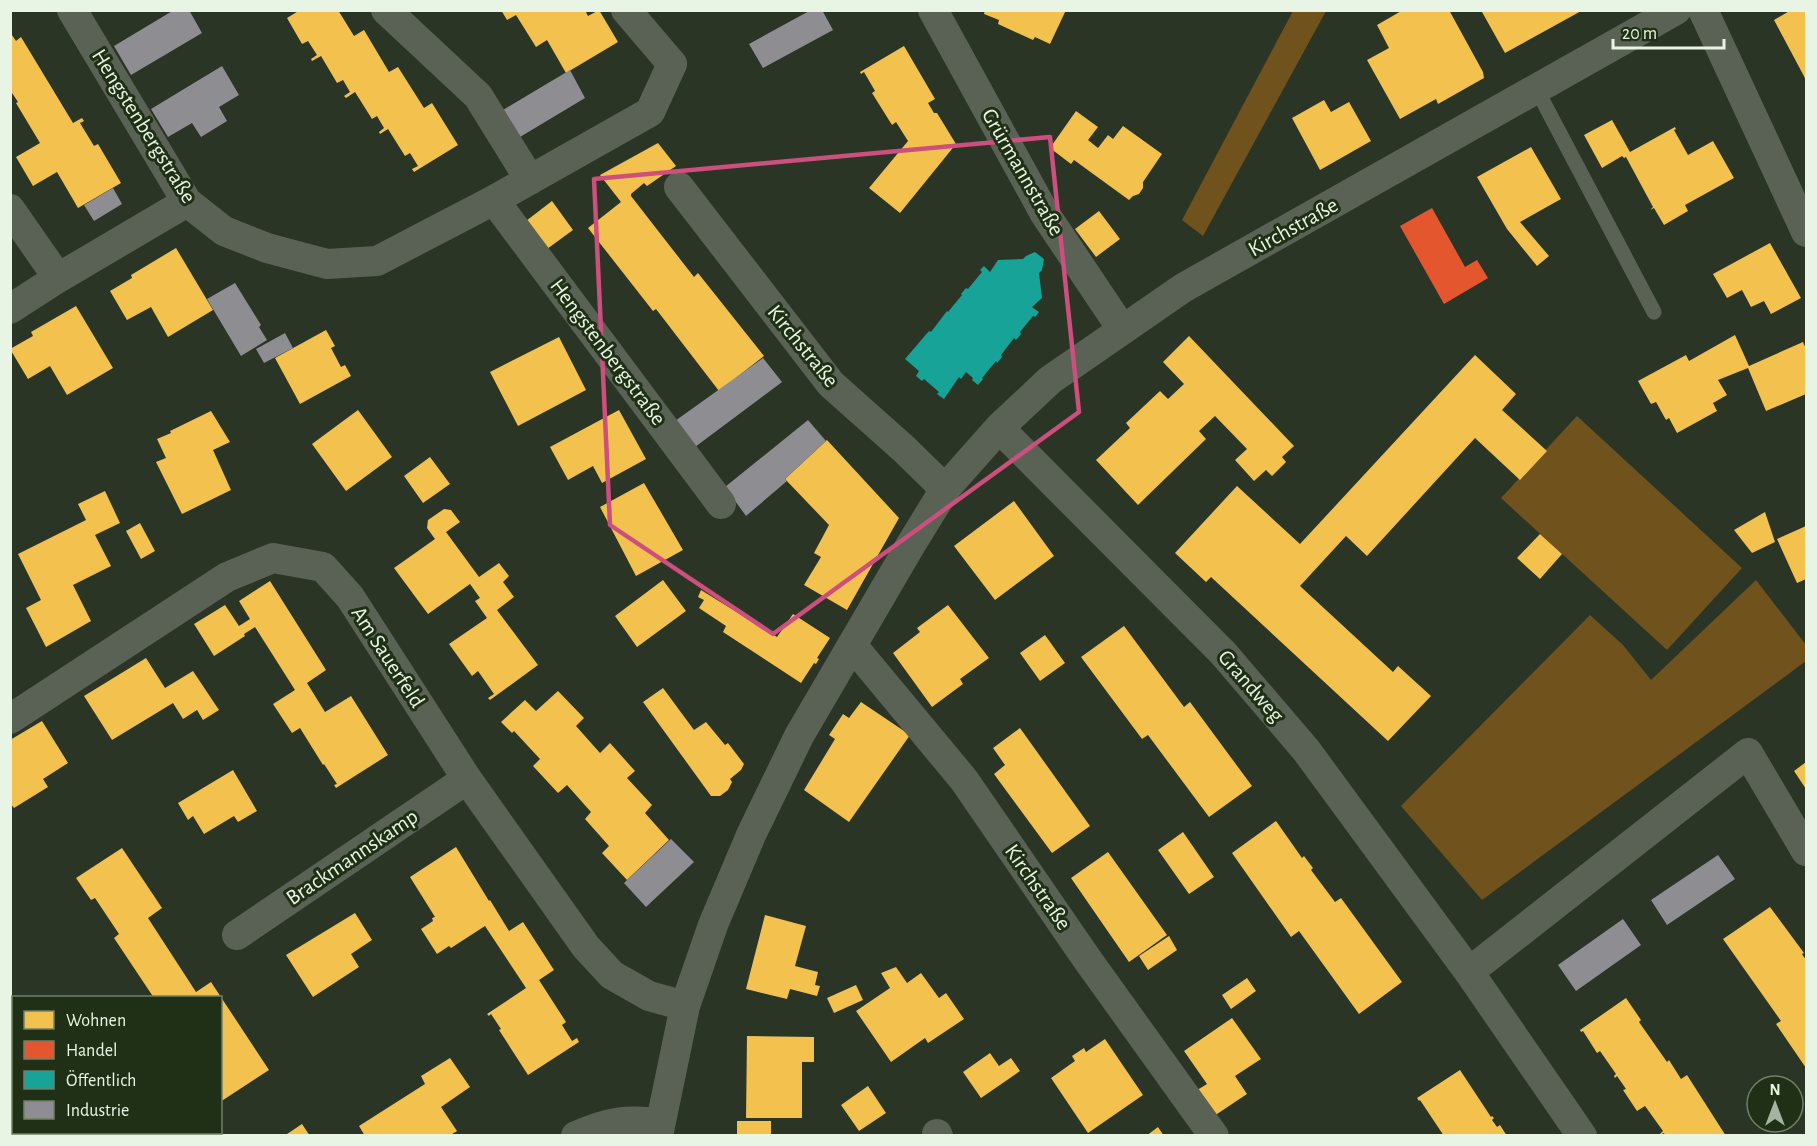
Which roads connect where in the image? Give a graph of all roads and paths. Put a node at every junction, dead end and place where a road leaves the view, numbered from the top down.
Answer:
1 (72, 10) edge
2 (386, 10) edge
3 (626, 10) edge
4 (933, 10) edge
5 (1676, 10) edge
6 (1703, 10) edge
7 (1537, 90) junction
8 (530, 180) junction
9 (679, 188) dead end
10 (494, 200) junction
11 (188, 202) junction
12 (10, 209) edge
13 (1806, 232) edge
14 (58, 278) junction
15 (10, 309) edge
16 (1654, 312) dead end
17 (1122, 328) junction
18 (999, 428) junction
19 (945, 489) junction
20 (721, 504) dead end
21 (852, 645) junction
22 (10, 719) edge
23 (467, 779) junction
24 (1806, 850) edge
25 (237, 935) dead end
26 (1469, 972) junction
27 (685, 1006) junction
28 (659, 1129) edge
29 (576, 1136) edge
30 (1214, 1136) edge
31 (1582, 1136) edge

1 - 11 street, Hengstenbergstraße
2 - 8 street
3 - 8 street, Hengstenbergstraße
4 - 17 street, Grürmannstraße
5 - 7 street, Kirchstraße
6 - 13 street
7 - 16 lane
7 - 17 street, Kirchstraße
8 - 10 street, Hengstenbergstraße
9 - 19 street, Kirchstraße
10 - 11 street, Hengstenbergstraße
10 - 20 street, Hengstenbergstraße
11 - 14 street
12 - 14 street
14 - 15 street
17 - 18 street, Kirchstraße
18 - 19 street, Kirchstraße
18 - 26 street, Grandweg
19 - 21 street, Kirchstraße
21 - 27 street, Kirchstraße
21 - 30 street, Kirchstraße
22 - 23 street, Am Sauerfeld
23 - 25 street, Brackmannskamp
23 - 27 street, Am Sauerfeld
24 - 26 street
26 - 31 street, Grandweg
27 - 28 street, Kirchstraße
28 - 29 street

